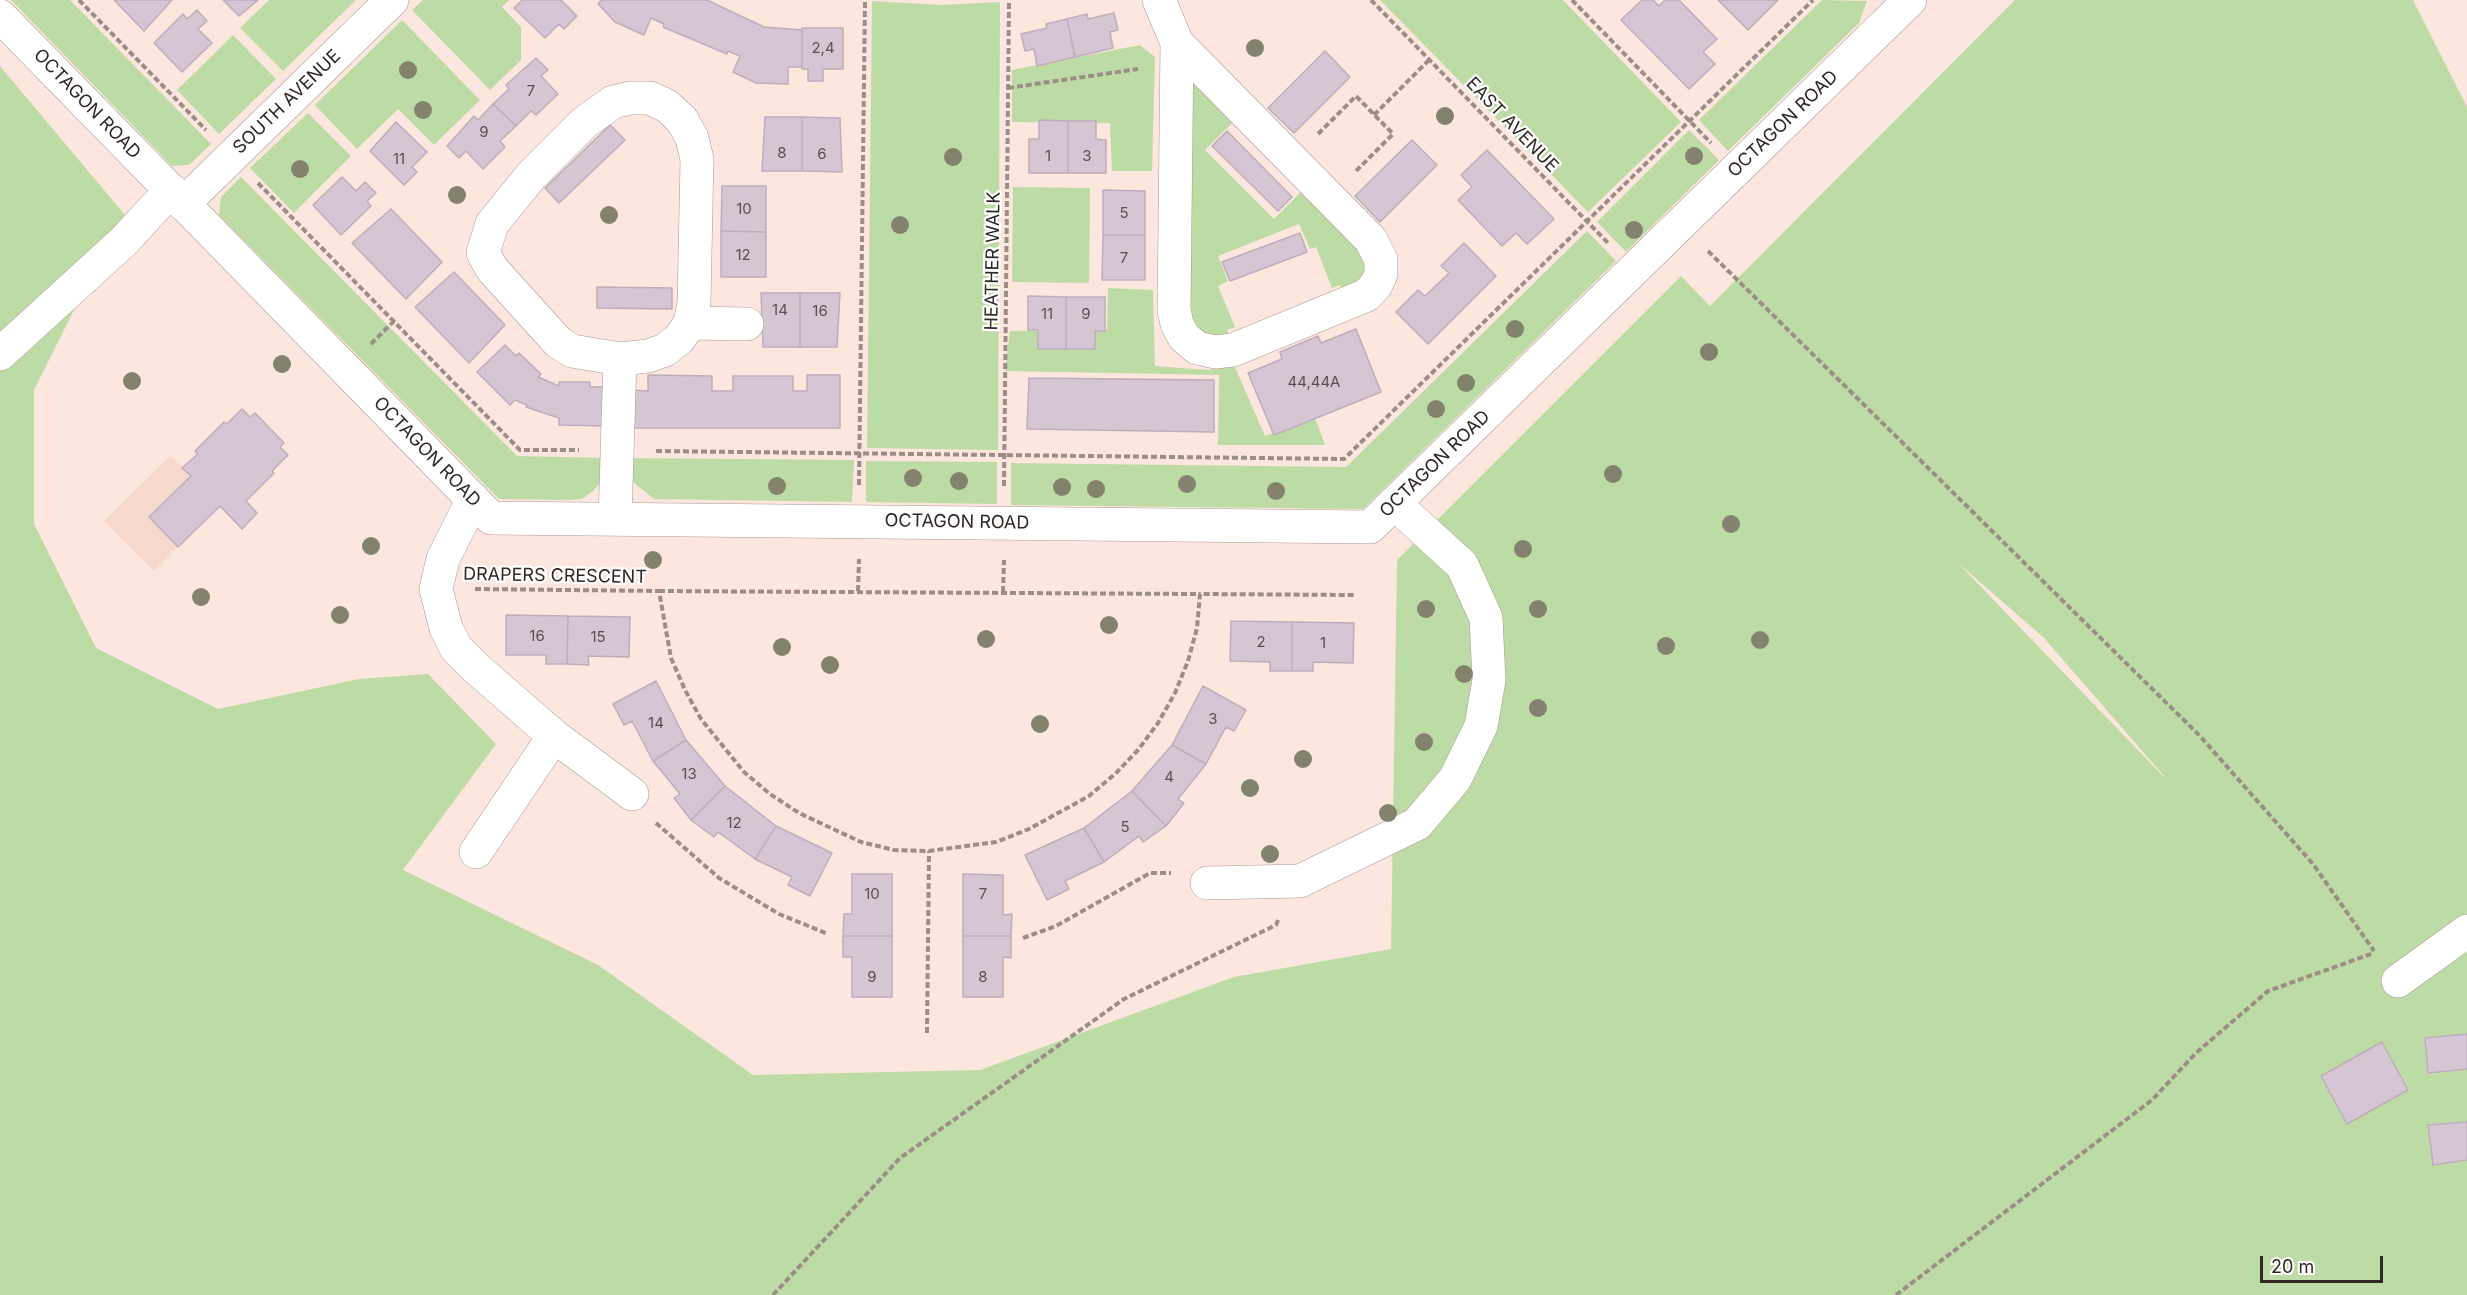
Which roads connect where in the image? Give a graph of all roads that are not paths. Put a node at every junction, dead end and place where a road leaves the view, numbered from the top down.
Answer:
1 (392, 0) edge
2 (1160, 0) edge
3 (1903, 2) edge
4 (0, 16) edge
5 (1176, 52) junction
6 (177, 197) junction
7 (690, 322) junction
8 (747, 324) dead end
9 (0, 354) edge
10 (620, 359) junction
11 (473, 499) junction
12 (1394, 503) junction
13 (615, 519) junction
14 (554, 736) junction
15 (632, 794) road end
16 (476, 852) dead end
17 (1208, 883) road end
18 (2467, 931) edge
19 (2398, 981) dead end

1 - 6 street, SOUTH AVENUE
2 - 5 street
3 - 12 street, OCTAGON ROAD
4 - 6 street, OCTAGON ROAD
5 - 5 street
6 - 9 street, SOUTH AVENUE
6 - 11 street, OCTAGON ROAD
7 - 8 street
7 - 10 street
7 - 10 street
10 - 13 street
11 - 13 street, OCTAGON ROAD
11 - 14 street
12 - 13 street, OCTAGON ROAD
12 - 17 street
14 - 15 street
14 - 16 street
18 - 19 street

